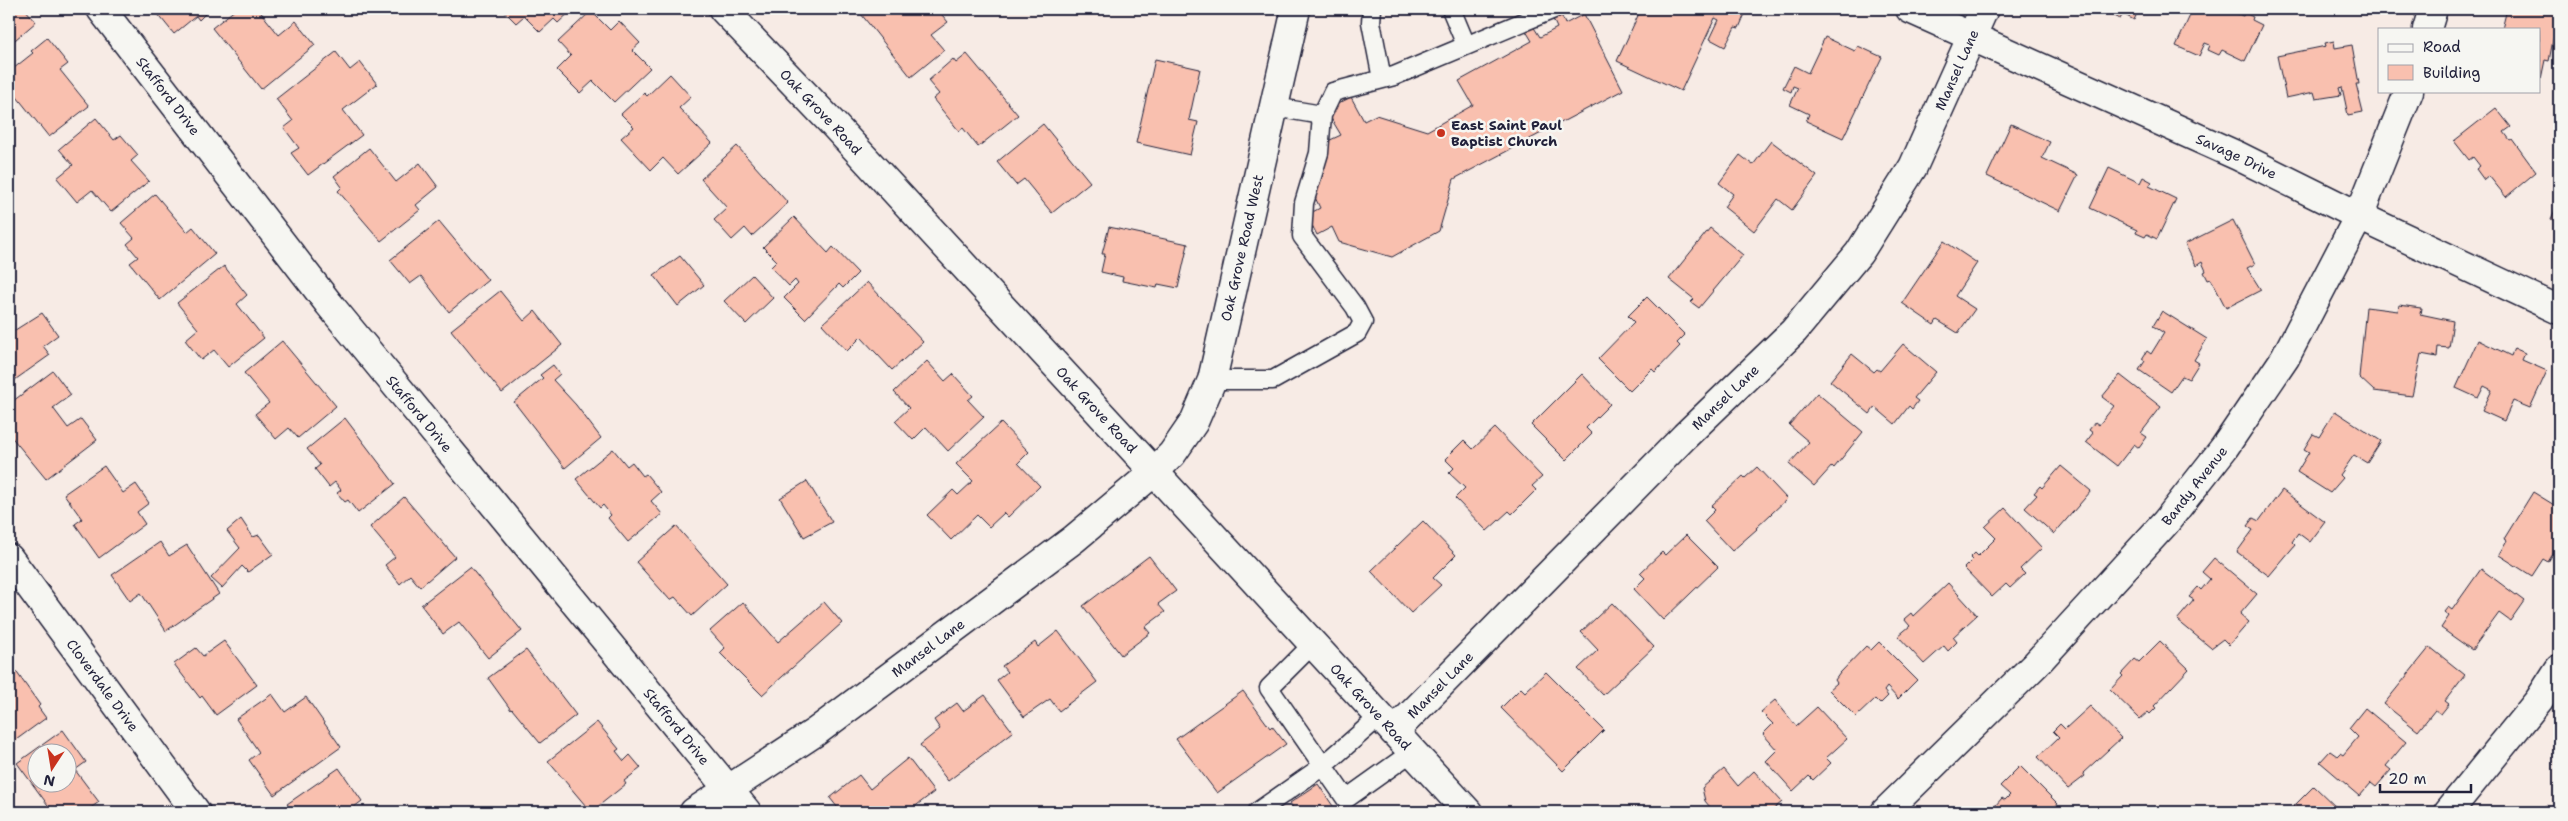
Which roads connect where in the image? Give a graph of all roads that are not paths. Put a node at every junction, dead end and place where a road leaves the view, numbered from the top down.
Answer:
1 (101, 9) edge
2 (723, 9) edge
3 (1296, 9) edge
4 (1372, 9) edge
5 (1451, 9) edge
6 (1554, 9) edge
7 (1910, 9) edge
8 (1984, 9) edge
9 (2433, 9) edge
10 (2427, 28) edge
11 (1972, 37) junction
12 (1466, 45) junction
13 (1382, 79) junction
14 (2409, 92) edge
15 (1274, 107) junction
16 (1322, 115) junction
17 (2359, 216) junction
18 (2559, 310) edge
19 (1212, 380) junction
20 (1154, 472) junction
21 (9, 558) edge
22 (1312, 644) junction
23 (2559, 669) edge
24 (1387, 724) junction
25 (1412, 752) junction
26 (1323, 766) junction
27 (728, 790) junction
28 (196, 812) edge
29 (694, 812) edge
30 (747, 812) edge
31 (1257, 812) edge
32 (1468, 812) edge
33 (1885, 812) edge
34 (2448, 812) edge

1 - 27 street, Stafford Drive
2 - 20 street, Oak Grove Road
3 - 15 street, Oak Grove Road West
4 - 13 lane
5 - 12 lane
6 - 12 lane
7 - 11 street, Savage Drive
8 - 11 street, Mansel Lane
9 - 10 street
11 - 17 street, Savage Drive
11 - 24 street, Mansel Lane
12 - 13 lane
13 - 16 lane
14 - 17 street, Bandy Avenue
15 - 16 lane
15 - 19 street, Oak Grove Road West
16 - 19 lane
17 - 18 street, Savage Drive
17 - 33 street, Bandy Avenue
19 - 20 street, Oak Grove Road West
20 - 22 street, Oak Grove Road
20 - 27 street, Mansel Lane
21 - 28 street, Cloverdale Drive
22 - 24 street, Oak Grove Road
22 - 26 lane
23 - 34 street
24 - 25 street, Oak Grove Road
24 - 26 lane
25 - 26 lane
25 - 32 street, Oak Grove Road
26 - 31 lane
27 - 29 street, Mansel Lane
27 - 30 street, Stafford Drive

